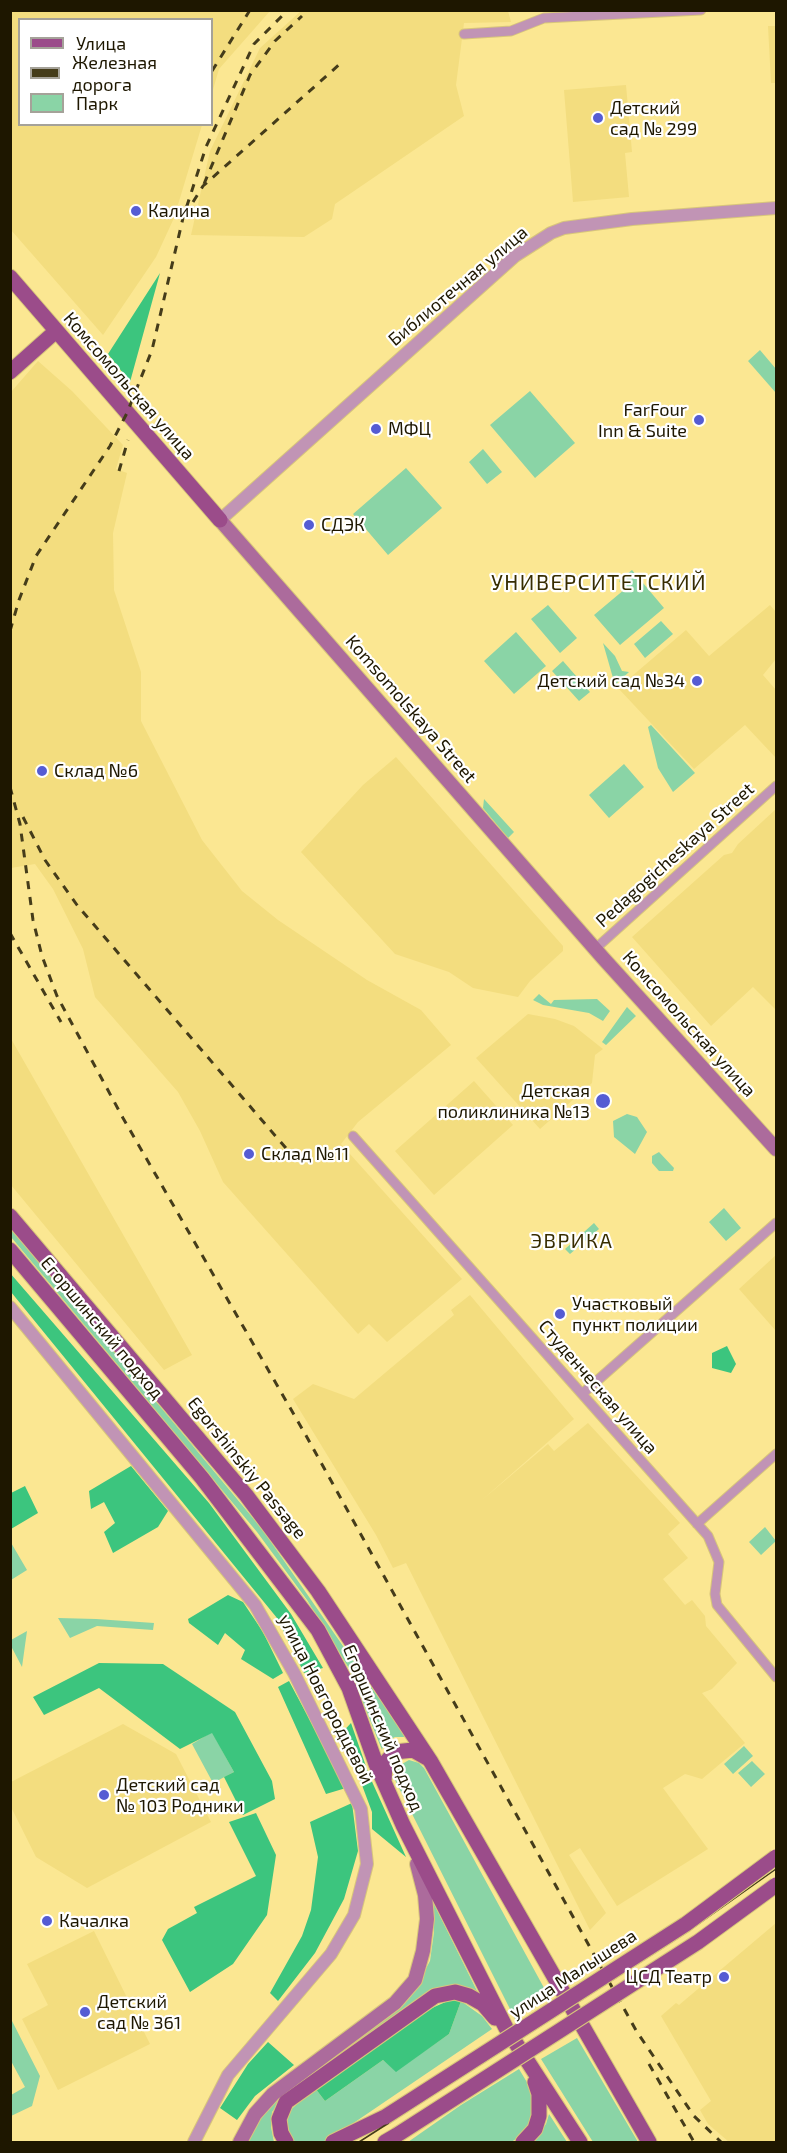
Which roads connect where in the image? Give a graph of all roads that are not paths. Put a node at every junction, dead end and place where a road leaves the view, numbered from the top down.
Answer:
1 (701, 10) edge
2 (464, 34) dead end
3 (777, 208) edge
4 (10, 277) edge
5 (56, 331) junction
6 (10, 372) edge
7 (220, 520) junction
8 (777, 786) edge
9 (595, 949) junction
10 (353, 1136) dead end
11 (777, 1149) edge
12 (10, 1216) edge
13 (777, 1223) edge
14 (10, 1250) edge
15 (10, 1307) edge
16 (582, 1394) junction
17 (777, 1454) edge
18 (696, 1524) junction
19 (777, 1677) edge
20 (431, 1762) junction
21 (386, 1787) junction
22 (403, 1825) junction
23 (777, 1857) edge
24 (777, 1885) edge
25 (506, 2028) junction
26 (529, 2065) junction
27 (384, 2118) junction
28 (391, 2139) edge
29 (194, 2142) edge
30 (240, 2142) edge
31 (286, 2142) edge
32 (333, 2142) edge
33 (346, 2142) edge
34 (523, 2142) edge
35 (580, 2142) edge
36 (649, 2142) edge

1 - 2 street
3 - 7 street, Библиотечная улица
4 - 5 main road, Комсомольская улица
5 - 6 main road
5 - 7 main road, Комсомольская улица
7 - 9 main road, Komsomolskaya Street
8 - 9 street, Pedagogicheskaya Street
9 - 11 main road, Комсомольская улица
10 - 16 street, Студенческая улица
12 - 20 main road, Egorshinskiy Passage
13 - 16 street
14 - 21 main road, Егоршинский подход
15 - 29 street, улица Новгородцевой
16 - 18 street, Студенческая улица
17 - 18 street
18 - 19 street, Студенческая улица
20 - 21 main road
20 - 36 main road, Егоршинский подход
21 - 22 main road, Егоршинский подход
22 - 25 main road, Егоршинский подход
22 - 30 main road
23 - 27 main road, улица Малышева, bridge
24 - 28 main road, bridge
25 - 26 main road, Егоршинский подход
25 - 31 main road
26 - 34 main road
26 - 35 main road, Егоршинский подход
27 - 32 main road, улица Малышева
27 - 33 main road

